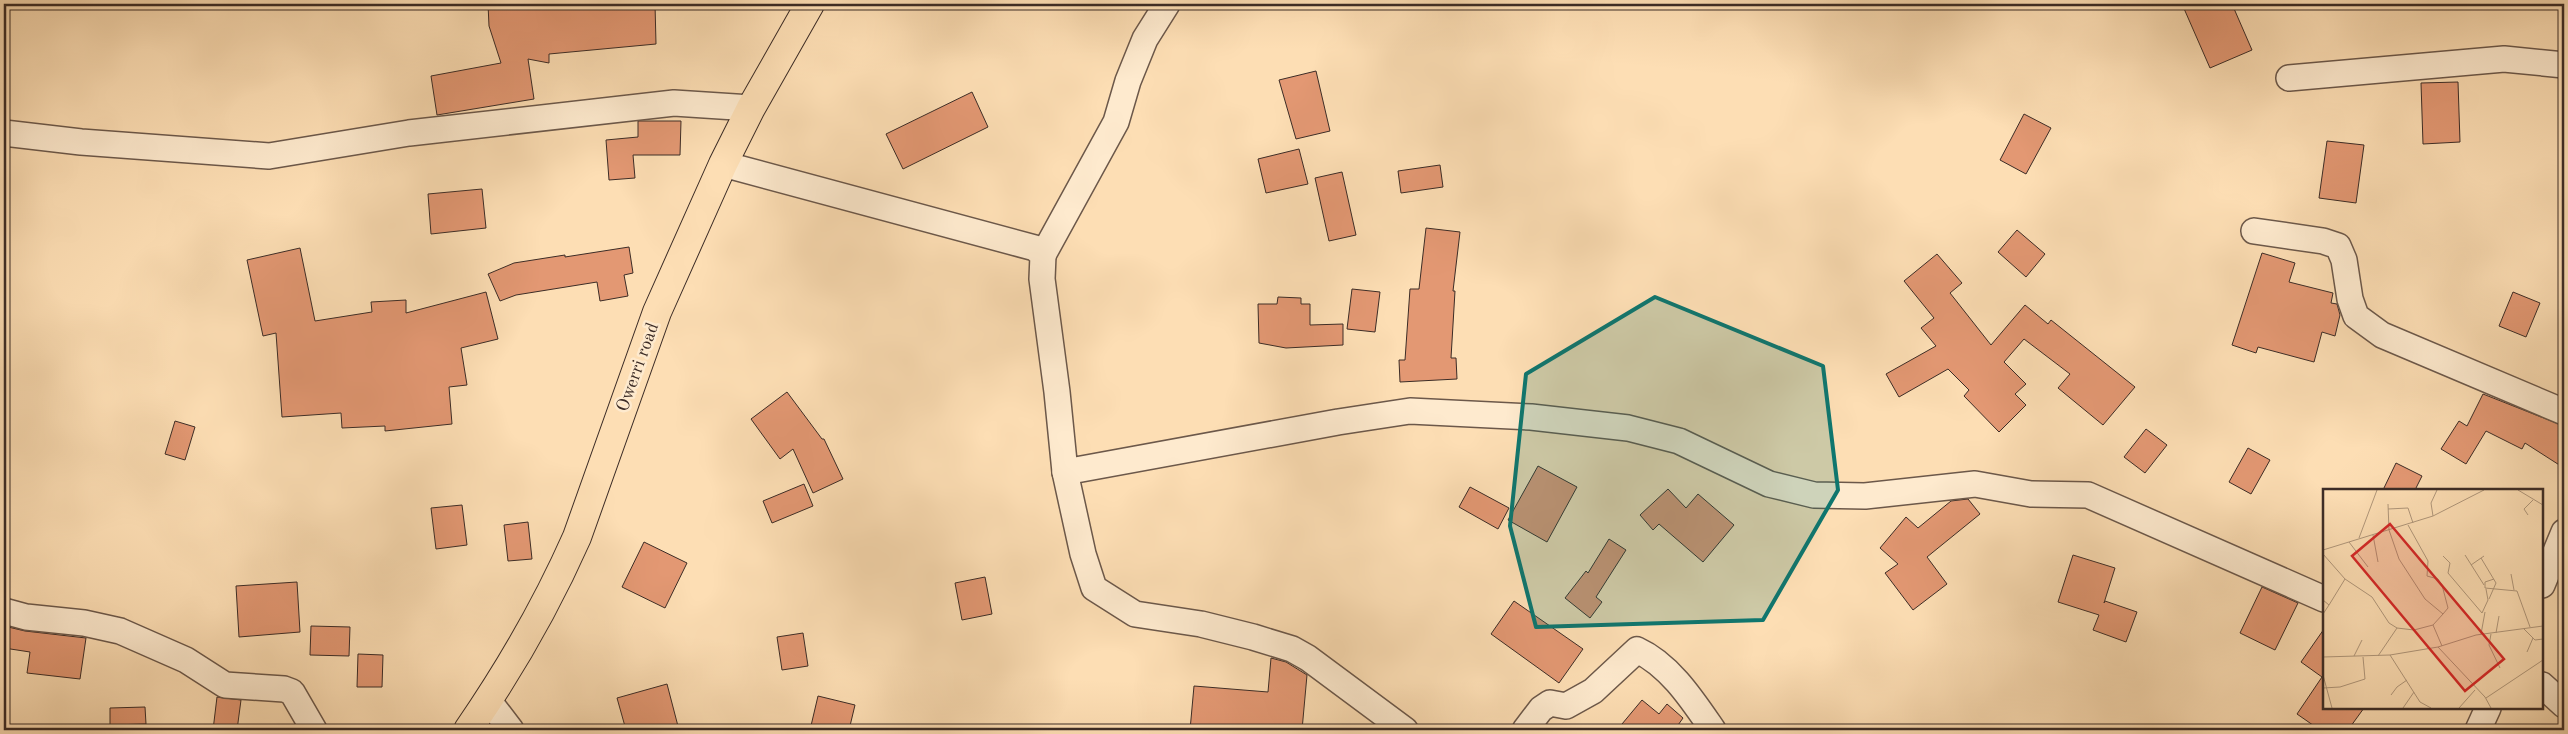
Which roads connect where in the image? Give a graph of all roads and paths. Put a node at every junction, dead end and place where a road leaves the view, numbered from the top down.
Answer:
1 (810, 4) edge
2 (1167, 4) edge
3 (2564, 65) edge
4 (2289, 78) dead end
5 (751, 108) junction
6 (4, 134) edge
7 (723, 164) junction
8 (2254, 231) dead end
9 (1043, 255) junction
10 (2564, 412) edge
11 (1064, 472) junction
12 (2564, 532) edge
13 (2543, 583) edge
14 (2323, 599) edge
15 (4, 611) edge
16 (2543, 686) edge
17 (488, 700) junction
18 (2564, 705) edge
19 (2488, 709) edge
20 (314, 730) edge
21 (468, 730) edge
22 (512, 730) edge
23 (1405, 730) edge
24 (1526, 730) edge
25 (1713, 730) edge
26 (2478, 730) edge

1 - 5 main road, Owerri road
2 - 9 street
3 - 4 street
5 - 6 street
5 - 7 main road, Owerri road
7 - 9 street
7 - 17 main road, Owerri road
8 - 10 street
9 - 11 street
11 - 14 street
11 - 23 street
12 - 13 street
15 - 20 street
16 - 18 street
17 - 21 main road, Owerri road
17 - 22 street
19 - 26 street
24 - 25 street

